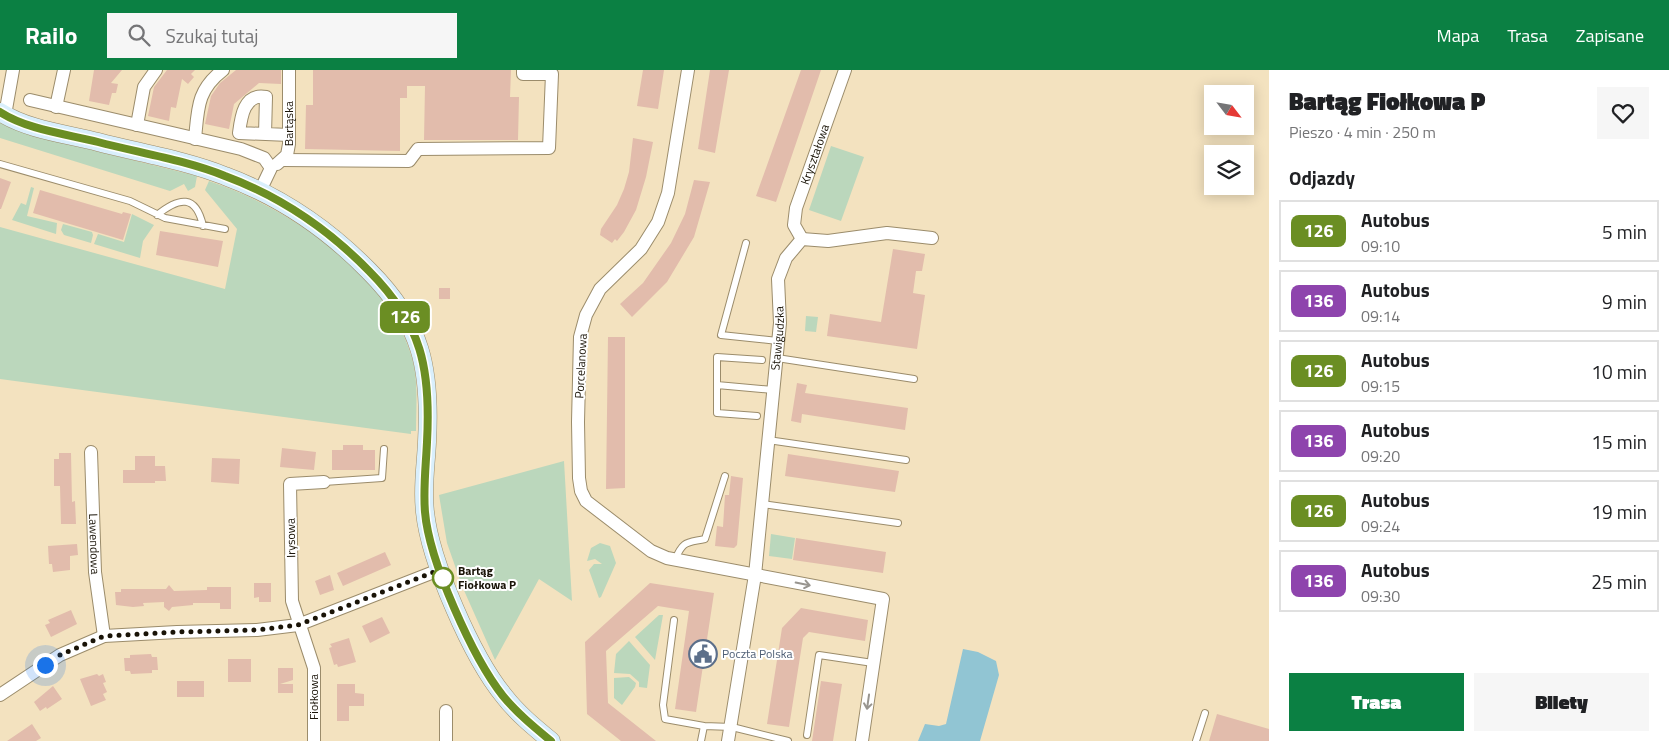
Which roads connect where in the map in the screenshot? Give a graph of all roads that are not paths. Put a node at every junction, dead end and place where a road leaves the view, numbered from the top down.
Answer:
1 (13, 70) edge
2 (64, 70) edge
3 (156, 70) edge
4 (223, 70) edge
5 (289, 70) edge
6 (523, 70) edge
7 (688, 70) edge
8 (845, 70) edge
9 (30, 100) dead end
10 (56, 107) junction
11 (2, 114) edge
12 (137, 125) junction
13 (266, 134) dead end
14 (289, 135) junction
15 (196, 138) junction
16 (282, 160) junction
17 (0, 164) edge
18 (271, 168) junction
19 (260, 191) junction
20 (157, 215) junction
21 (203, 226) junction
22 (225, 229) dead end
23 (932, 238) dead end
24 (802, 239) junction
25 (746, 243) dead end
26 (778, 341) junction
27 (776, 358) junction
28 (762, 360) dead end
29 (914, 379) dead end
30 (717, 385) junction
31 (773, 390) junction
32 (757, 416) dead end
33 (768, 440) junction
34 (384, 449) dead end
35 (91, 452) dead end
36 (906, 460) dead end
37 (725, 476) dead end
38 (324, 482) joint
39 (762, 504) junction
40 (898, 523) dead end
41 (675, 560) junction
42 (439, 570) junction
43 (755, 575) junction
44 (674, 620) dead end
45 (298, 625) junction
46 (104, 636) junction
47 (873, 663) junction
48 (0, 695) edge
49 (446, 710) dead end
50 (1205, 713) dead end
51 (704, 726) junction
52 (732, 727) junction
53 (806, 735) dead end
54 (314, 741) edge
55 (446, 741) edge
56 (551, 741) edge
57 (701, 741) edge
58 (728, 741) edge
59 (788, 741) edge
60 (862, 741) edge
61 (1196, 741) edge

1 - 11 street
2 - 10 street
3 - 12 street
4 - 15 street
5 - 14 street, Bartąska
6 - 16 street
7 - 41 street, Porcelanowa
8 - 24 street, Kryształowa
9 - 10 street
10 - 12 street
11 - 19 street
12 - 15 street
13 - 14 street
14 - 16 street, Bartąska
15 - 18 street
16 - 18 street, Bartąska
17 - 20 lane
18 - 19 street, Bartąska
19 - 42 street
20 - 21 lane
20 - 21 lane
21 - 22 lane
23 - 24 street
24 - 26 street, Stawigudzka
25 - 26 lane
26 - 27 street, Stawigudzka
27 - 29 lane
27 - 31 street, Stawigudzka
28 - 30 lane
30 - 31 lane
30 - 32 lane
31 - 33 street, Stawigudzka
33 - 36 lane
33 - 39 street, Stawigudzka
34 - 38 lane
35 - 46 street, Lawendowa
37 - 41 lane
38 - 45 street, Irysowa
39 - 40 lane
39 - 43 street, Stawigudzka
41 - 43 street, Porcelanowa
42 - 45 street
42 - 56 street
43 -> 47 street
43 - 52 street, Stawigudzka
44 - 51 lane
45 - 46 street
45 - 54 street, Fiołkowa
46 - 48 street
47 - 53 lane
47 -> 60 street
49 - 55 street
50 - 61 lane
51 - 52 lane
51 - 57 lane
52 - 58 street, Stawigudzka
52 - 59 lane

